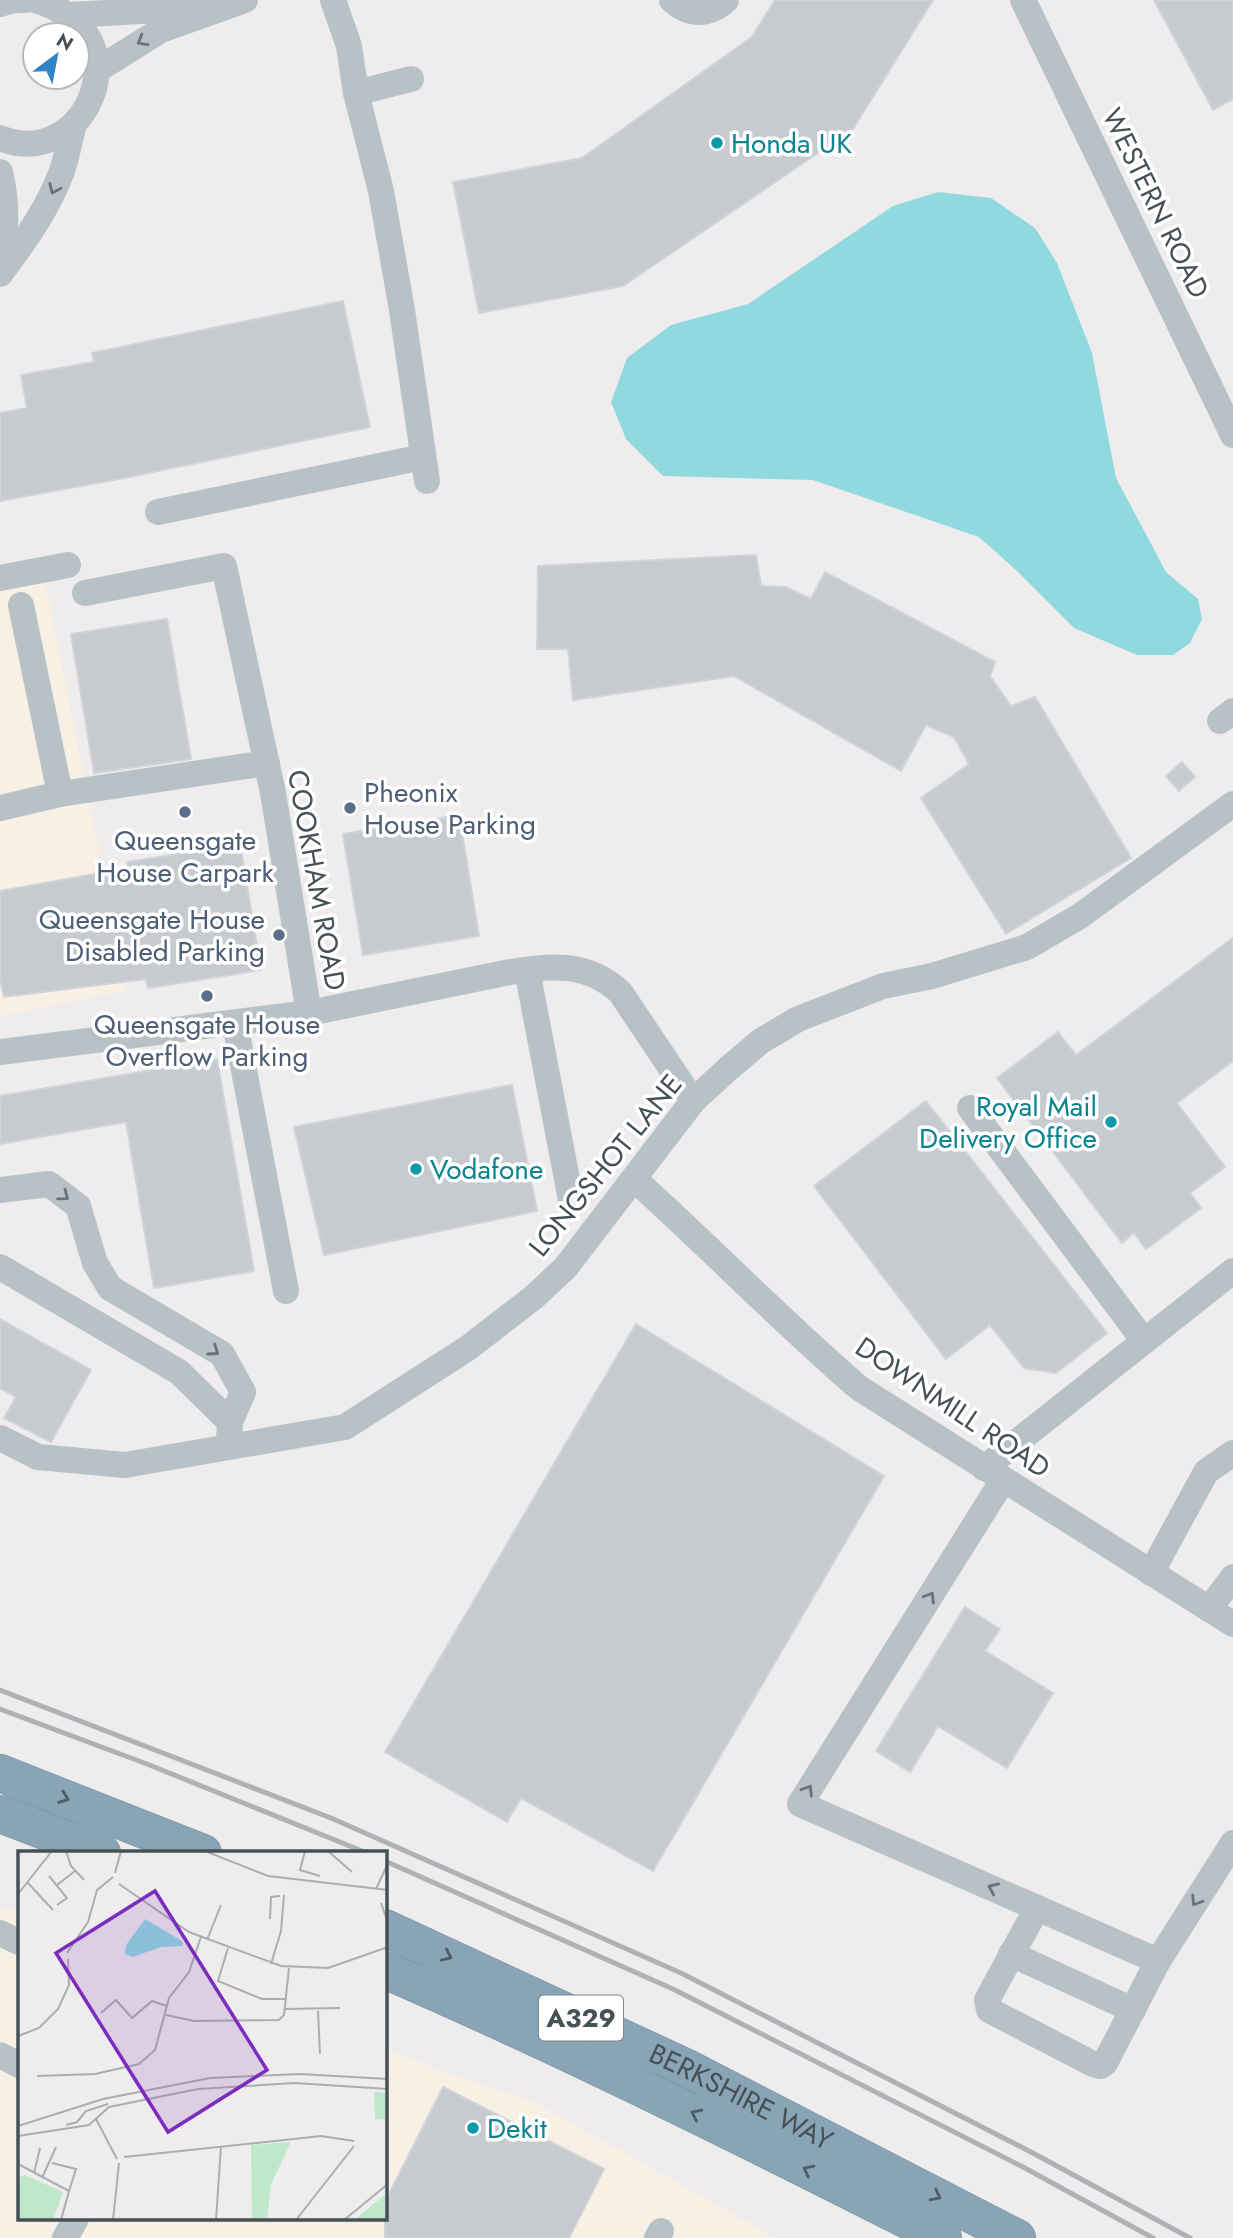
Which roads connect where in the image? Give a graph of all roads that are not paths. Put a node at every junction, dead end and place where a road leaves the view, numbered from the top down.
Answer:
1 (25, 0) edge
2 (35, 0) edge
3 (333, 0) edge
4 (673, 0) edge
5 (726, 0) edge
6 (1023, 0) edge
7 (236, 2) edge
8 (0, 4) edge
9 (70, 15) junction
10 (97, 70) junction
11 (411, 79) dead end
12 (356, 93) junction
13 (74, 124) junction
14 (0, 138) edge
15 (0, 172) edge
16 (0, 274) edge
17 (1233, 435) edge
18 (158, 512) dead end
19 (68, 565) dead end
20 (0, 578) edge
21 (85, 593) dead end
22 (21, 605) dead end
23 (267, 763) junction
24 (60, 793) junction
25 (1233, 804) edge
26 (0, 808) edge
27 (527, 970) junction
28 (309, 1013) junction
29 (235, 1023) junction
30 (0, 1052) edge
31 (694, 1101) junction
32 (970, 1108) dead end
33 (634, 1179) junction
34 (0, 1190) edge
35 (571, 1200) dead end
36 (0, 1267) edge
37 (1233, 1271) edge
38 (286, 1291) dead end
39 (1144, 1341) junction
40 (230, 1435) junction
41 (0, 1438) edge
42 (1233, 1453) edge
43 (994, 1474) junction
44 (1151, 1573) junction
45 (1233, 1577) edge
46 (1209, 1609) junction
47 (1233, 1624) edge
48 (0, 1773) edge
49 (0, 1814) edge
50 (1233, 1843) edge
51 (97, 1851) edge
52 (198, 1851) edge
53 (1037, 1908) junction
54 (387, 1929) edge
55 (0, 1933) edge
56 (18, 1942) edge
57 (1012, 1954) junction
58 (1158, 1961) junction
59 (387, 1971) edge
60 (1133, 2010) junction
61 (0, 2055) edge
62 (18, 2064) edge
63 (766, 2129) junction
64 (867, 2180) junction
65 (75, 2220) edge
66 (65, 2238) edge
67 (943, 2238) edge
68 (1017, 2238) edge

1 - 8 street
2 - 9 street
3 - 12 street
4 - 5 street
6 - 17 street, WESTERN ROAD
7 - 9 street
7 -> 10 street
9 - 10 street
10 - 13 street
11 - 12 street
12 - 18 street
13 - 14 street
13 -> 16 street
15 - 16 street
19 - 20 street
21 - 23 street
22 - 24 street
23 - 24 street, COOKHAM ROAD
23 - 28 street, COOKHAM ROAD
24 - 26 street, COOKHAM ROAD
25 - 31 street, LONGSHOT LANE
27 - 28 street, COOKHAM ROAD
27 - 31 street, COOKHAM ROAD
27 - 35 street
28 - 29 street
29 - 30 street
29 - 38 street
31 - 33 street, LONGSHOT LANE
32 - 39 street
33 - 40 street, LONGSHOT LANE
33 - 43 street, DOWNMILL ROAD
34 -> 40 street
36 - 40 street
37 - 39 street
39 - 43 street
40 - 41 street, LONGSHOT LANE
42 - 44 street
43 - 44 street, DOWNMILL ROAD
53 -> 43 street
44 - 46 street, DOWNMILL ROAD
45 - 46 street
46 - 47 street, DOWNMILL ROAD
48 -> 52 highway
49 - 51 highway
50 -> 58 street
53 - 57 street
53 - 58 street
54 -> 63 highway, BERKSHIRE WAY / A329
55 - 56 street
57 - 60 street
57 - 60 street
58 - 60 street
63 -> 59 highway, BERKSHIRE WAY / A329
61 - 62 street
63 - 64 highway, BERKSHIRE WAY / A329
64 - 67 highway, BERKSHIRE WAY / A329
64 -> 68 highway, BERKSHIRE WAY / A329
65 - 66 street

